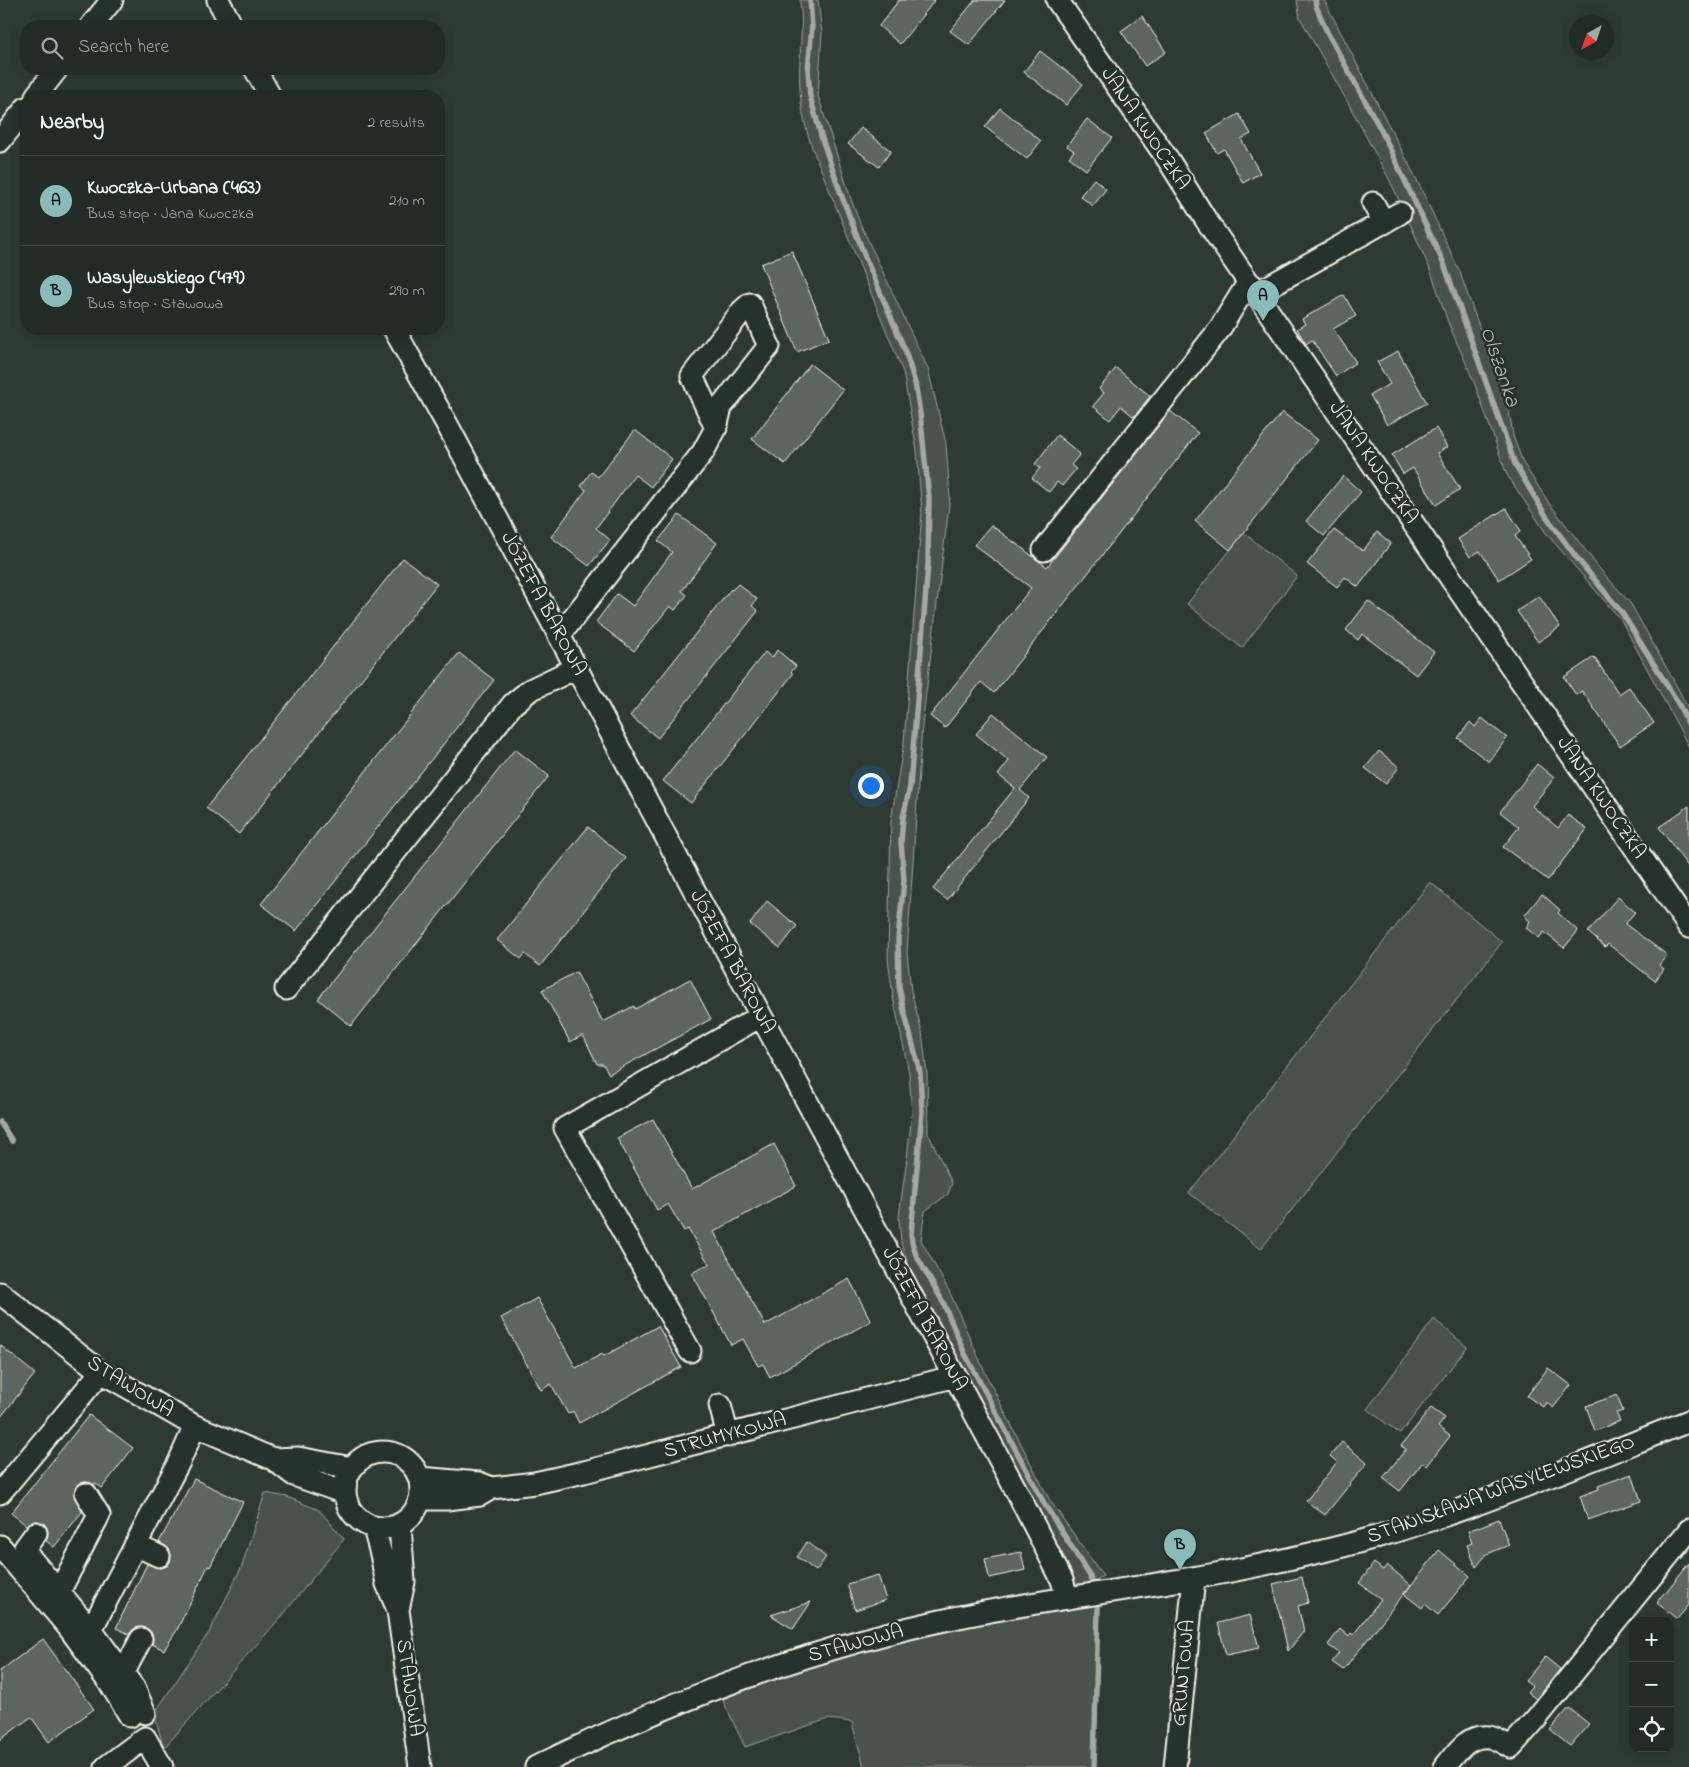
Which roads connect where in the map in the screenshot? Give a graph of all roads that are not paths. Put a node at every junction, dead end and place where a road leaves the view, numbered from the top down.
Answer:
1 (112, 0) edge
2 (218, 0) edge
3 (1057, 0) edge
4 (97, 20) edge
5 (229, 20) edge
6 (52, 75) edge
7 (258, 75) edge
8 (41, 90) edge
9 (267, 90) edge
10 (20, 116) edge
11 (0, 141) edge
12 (1373, 203) dead end
13 (1254, 288) junction
14 (397, 335) edge
15 (716, 428) junction
16 (1044, 550) dead end
17 (559, 636) junction
18 (576, 668) junction
19 (1689, 927) edge
20 (286, 989) dead end
21 (761, 1016) junction
22 (0, 1293) edge
23 (690, 1351) dead end
24 (101, 1372) junction
25 (956, 1376) junction
26 (720, 1405) dead end
27 (1689, 1421) edge
28 (195, 1426) junction
29 (728, 1436) junction
30 (273, 1459) junction
31 (352, 1468) junction
32 (420, 1478) junction
33 (492, 1488) junction
34 (345, 1493) junction
35 (0, 1494) edge
36 (86, 1494) dead end
37 (421, 1499) junction
38 (400, 1525) junction
39 (374, 1528) junction
40 (1689, 1530) edge
41 (36, 1533) dead end
42 (136, 1545) junction
43 (0, 1546) edge
44 (159, 1556) dead end
45 (1194, 1578) junction
46 (59, 1592) junction
47 (1067, 1597) junction
48 (398, 1610) junction
49 (91, 1630) junction
50 (141, 1639) dead end
51 (123, 1674) junction
52 (106, 1767) edge
53 (162, 1767) edge
54 (420, 1767) edge
55 (536, 1767) edge
56 (1175, 1767) edge
57 (1445, 1767) edge

1 - 4 street
2 - 5 street
3 - 13 street, JANA KWOCZKA
6 - 8 street
7 - 9 street
10 - 11 street
12 - 13 street
13 - 16 street
13 - 19 street, JANA KWOCZKA
14 - 17 street, JÓZEFA BARONA
15 - 15 street
15 - 17 street
17 - 18 street, JÓZEFA BARONA
18 - 20 street
18 - 21 street, JÓZEFA BARONA
21 - 23 street
21 - 25 street, JÓZEFA BARONA
22 - 24 street, STAWOWA
24 - 28 street, STAWOWA
24 - 35 street
25 - 29 street, STRUMYKOWA
25 - 47 street, JÓZEFA BARONA
26 - 29 street
27 - 45 street, STANISŁAWA WASYLEWSKIEGO
28 - 30 street, STAWOWA
28 - 42 street
29 - 33 street, STRUMYKOWA
30 - 31 street, STAWOWA
30 - 34 street, STAWOWA
31 - 32 street
31 - 34 street
32 - 33 street, STRUMYKOWA
32 - 37 street
33 - 37 street, STRUMYKOWA
34 - 39 street
36 - 46 street
37 - 38 street
38 - 39 street
38 - 48 street, STAWOWA
39 - 48 street, STAWOWA
40 - 57 street
41 - 46 street
42 - 44 street
42 - 49 street
43 - 51 street
45 - 47 street, STAWOWA
45 - 56 street, GRUNTOWA
46 - 49 street
47 - 55 street, STAWOWA
48 - 54 street, STAWOWA
49 - 51 street
50 - 51 street
52 - 53 street

